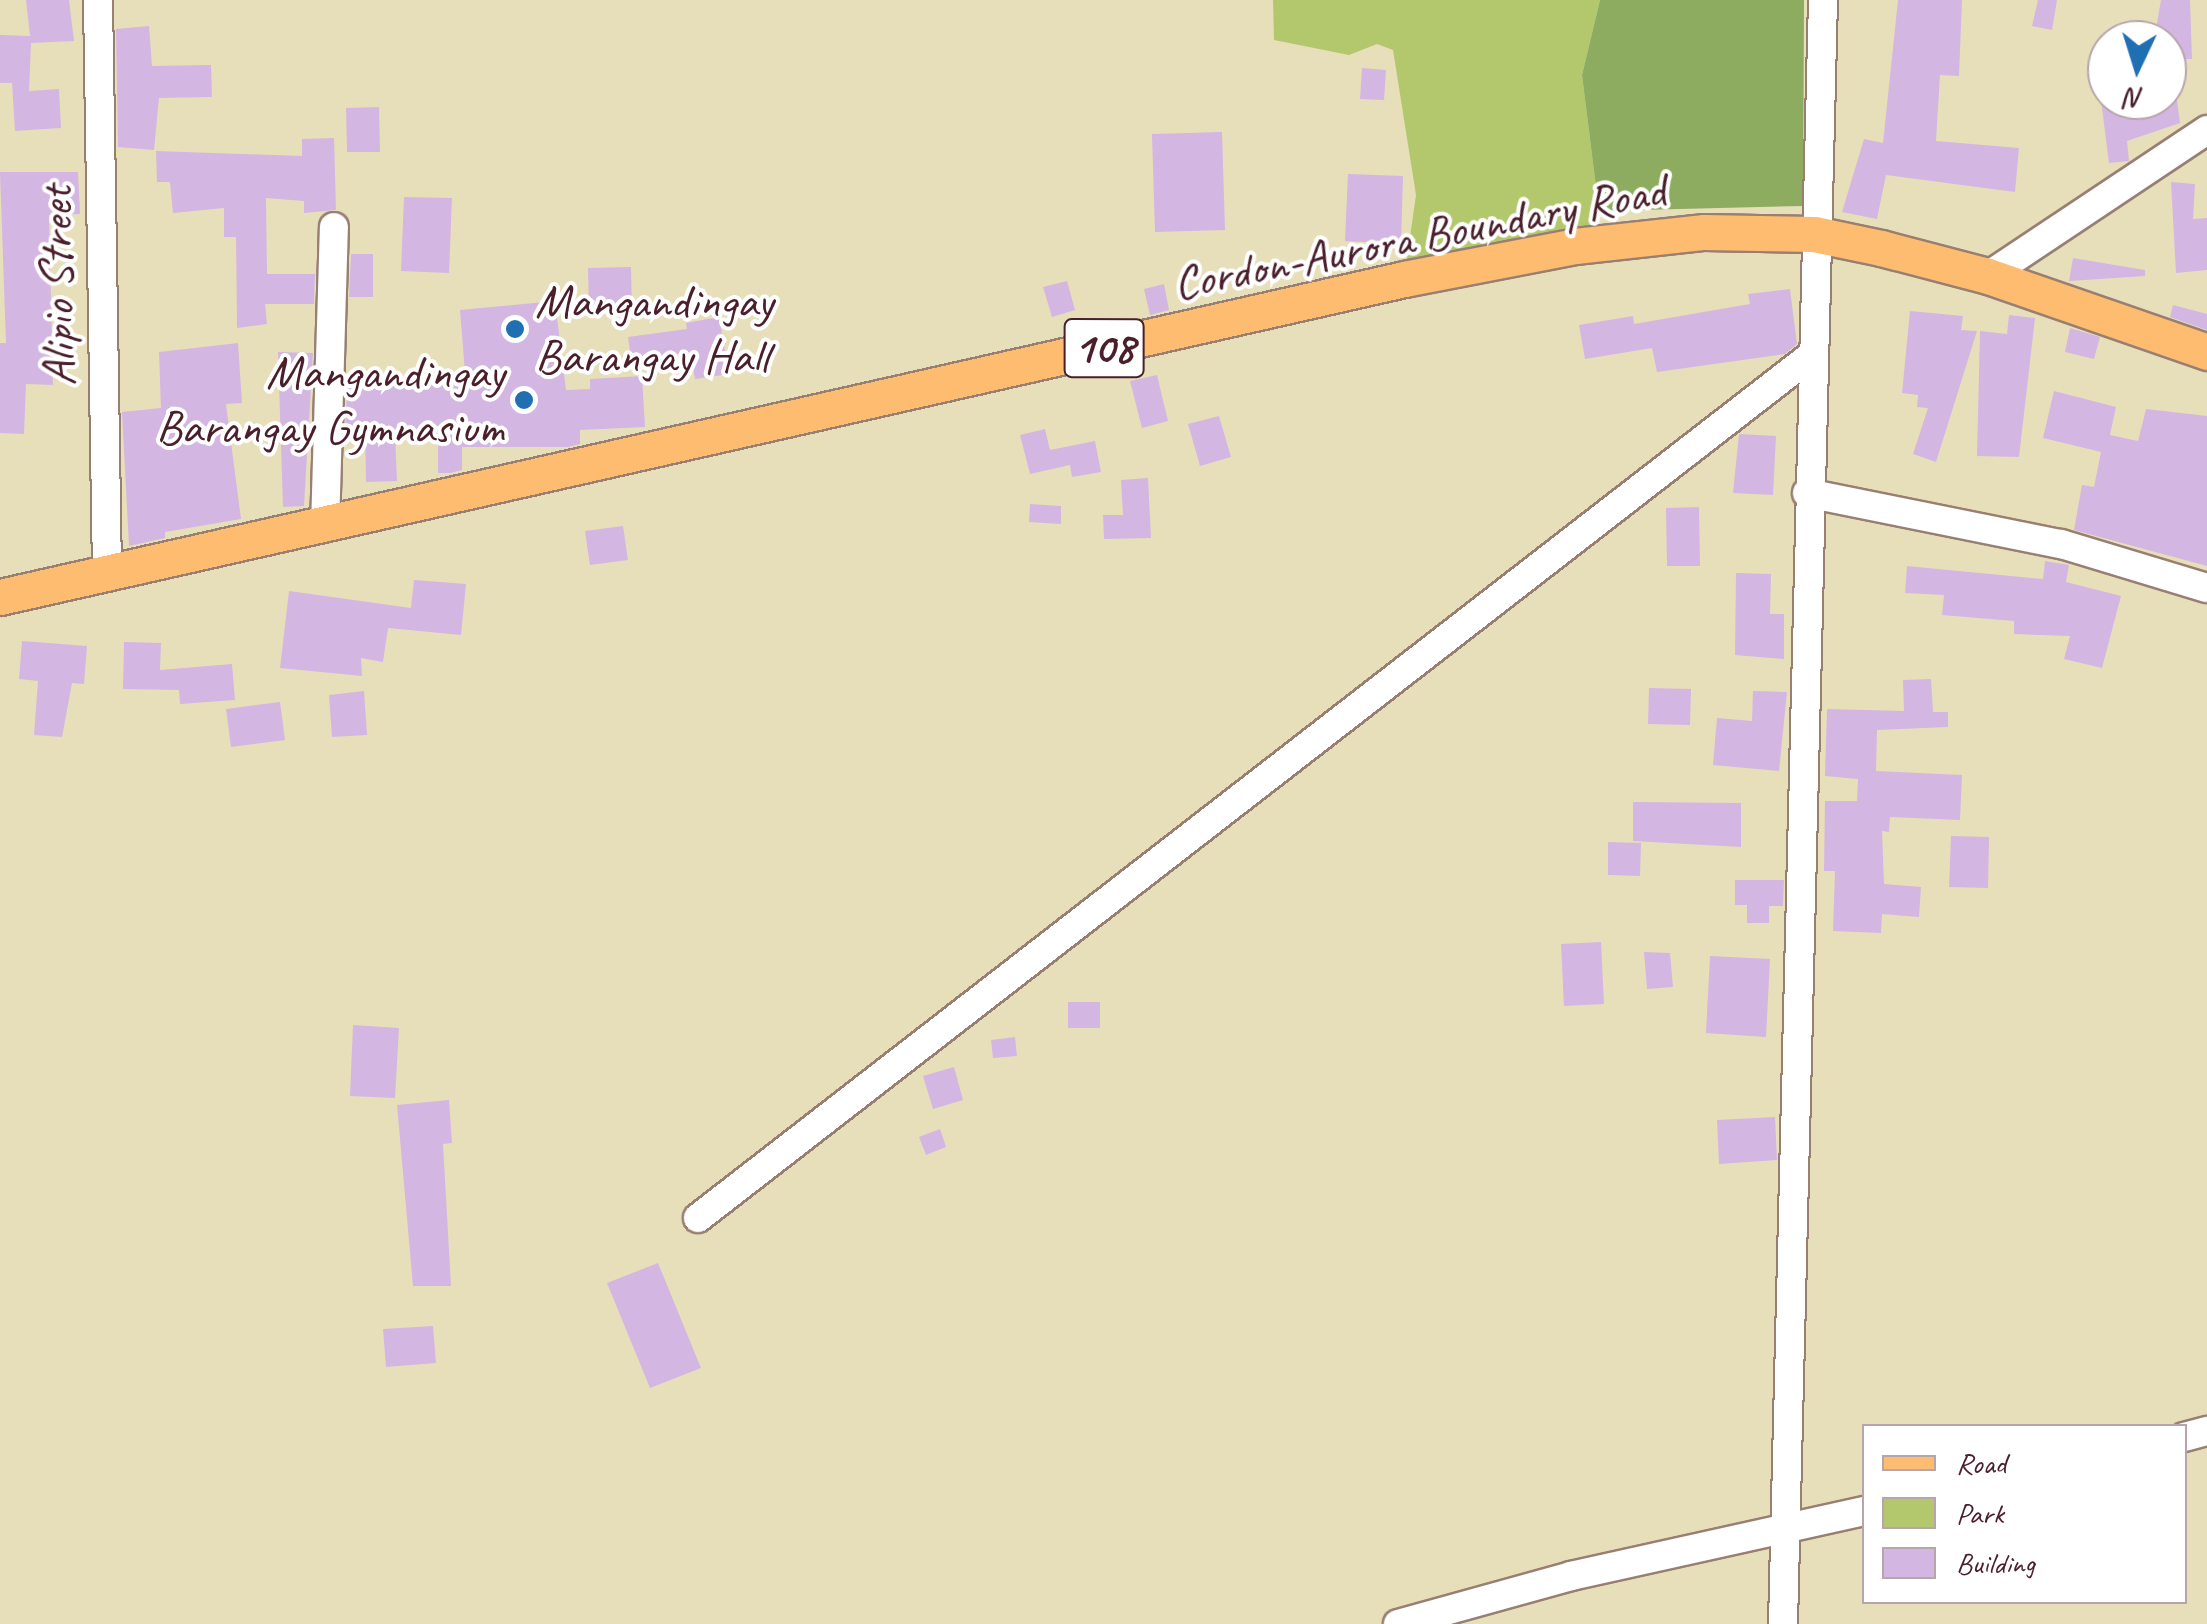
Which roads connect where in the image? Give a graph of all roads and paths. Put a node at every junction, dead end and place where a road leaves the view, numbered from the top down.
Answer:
1 (98, 0) edge
2 (1823, 0) edge
3 (2207, 130) edge
4 (334, 227) dead end
5 (1814, 234) junction
6 (1988, 276) junction
7 (2207, 352) edge
8 (1812, 355) junction
9 (1807, 493) junction
10 (324, 527) junction
11 (107, 570) junction
12 (2207, 588) edge
13 (0, 597) edge
14 (698, 1218) dead end
15 (1862, 1511) edge
16 (1785, 1529) junction
17 (1398, 1624) edge
18 (1783, 1624) edge

1 - 11 street, Alipio Street
2 - 5 street
3 - 6 street
4 - 10 street
5 - 6 main road, Cordon-Aurora Boundary Road / 108
5 - 8 street
5 - 10 main road, Cordon-Aurora Boundary Road / 108
6 - 7 main road, Cordon-Aurora Boundary Road / 108
8 - 9 street
8 - 14 street
9 - 12 street
9 - 16 street
10 - 11 main road, Cordon-Aurora Boundary Road / 108
11 - 13 main road, Cordon-Aurora Boundary Road / 108
15 - 16 street
16 - 17 street
16 - 18 street

